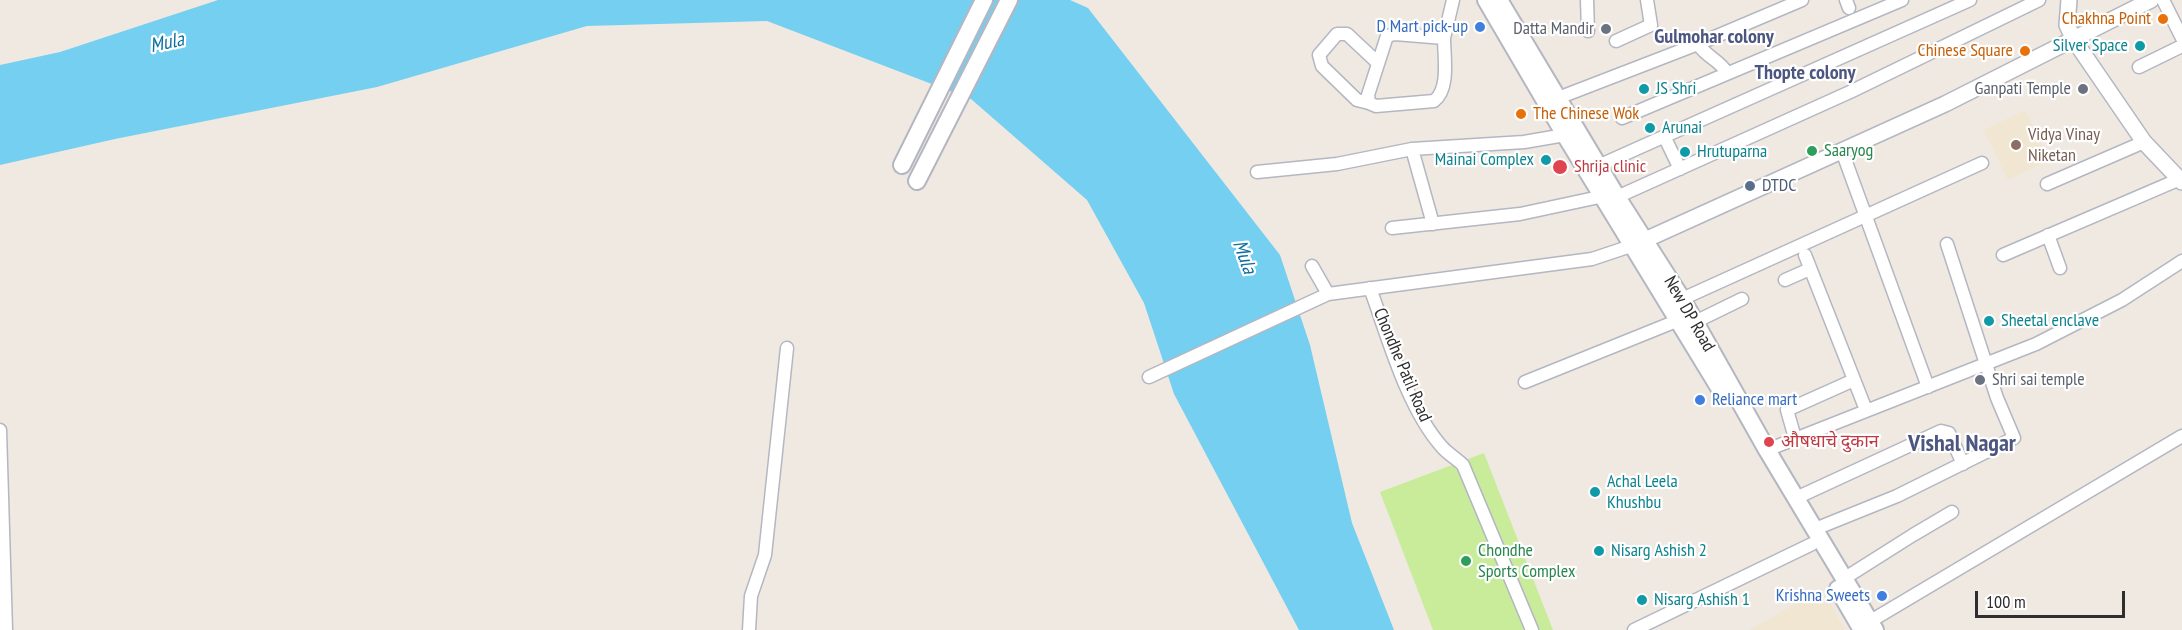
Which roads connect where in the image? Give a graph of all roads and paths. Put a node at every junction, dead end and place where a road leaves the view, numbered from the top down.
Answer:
1 (984, 0) edge
2 (1008, 0) edge
3 (1453, 0) edge
4 (1486, 0) edge
5 (1499, 0) edge
6 (1587, 0) edge
7 (1647, 0) edge
8 (1802, 0) edge
9 (1902, 0) edge
10 (1970, 0) edge
11 (2039, 0) edge
12 (2069, 0) edge
13 (2151, 0) edge
14 (2163, 0) edge
15 (1588, 31) dead end
16 (1444, 38) junction
17 (2182, 38) edge
18 (2074, 40) junction
19 (1616, 41) dead end
20 (1698, 44) junction
21 (2182, 46) edge
22 (1378, 63) junction
23 (2139, 68) dead end
24 (1727, 73) junction
25 (1558, 98) junction
26 (1369, 103) junction
27 (1622, 118) dead end
28 (1565, 135) junction
29 (1665, 138) junction
30 (2144, 142) junction
31 (1412, 149) junction
32 (1842, 151) junction
33 (1982, 163) dead end
34 (902, 165) dead end
35 (1598, 166) junction
36 (1680, 168) junction
37 (1257, 172) dead end
38 (917, 181) dead end
39 (2181, 181) edge
40 (2047, 184) dead end
41 (1610, 197) junction
42 (1866, 214) junction
43 (1433, 224) junction
44 (1392, 228) dead end
45 (2048, 235) junction
46 (1639, 243) junction
47 (1947, 244) dead end
48 (1805, 255) dead end
49 (2002, 255) dead end
50 (2182, 261) edge
51 (1312, 266) dead end
52 (2060, 268) dead end
53 (1810, 269) junction
54 (1785, 279) dead end
55 (1370, 288) junction
56 (1328, 294) junction
57 (1682, 299) junction
58 (1742, 299) dead end
59 (1687, 321) junction
60 (787, 348) dead end
61 (1987, 365) junction
62 (1149, 377) dead end
63 (1854, 380) junction
64 (1525, 382) dead end
65 (1928, 387) junction
66 (1866, 410) junction
67 (0, 430) edge
68 (2182, 435) edge
69 (1795, 438) junction
70 (1767, 450) junction
71 (1, 461) edge
72 (1963, 464) junction
73 (1796, 498) junction
74 (1952, 513) dead end
75 (1813, 537) junction
76 (1845, 578) junction
77 (1867, 627) edge
78 (6, 630) edge
79 (749, 630) edge
80 (1532, 630) edge
81 (1634, 630) edge

1 - 34 main road
2 - 38 main road
3 - 16 street
4 - 28 main road, New DP Road
5 - 25 main road, New DP Road
6 - 15 street
7 - 19 street
8 - 20 street
9 - 24 street
10 - 29 street
11 - 36 street
12 - 18 street
13 - 18 street
14 - 17 street
16 - 22 street
16 - 26 street
18 - 30 street
18 - 32 street
20 - 24 street
20 - 25 street
21 - 23 street
22 - 26 street
22 - 26 street
24 - 27 street
25 - 35 main road, New DP Road
28 - 31 street
28 - 41 main road, New DP Road
29 - 35 street
29 - 36 street
30 - 39 street
30 - 40 street
31 - 37 street
31 - 43 street
32 - 42 street
32 - 46 street
33 - 42 street
35 - 41 main road, New DP Road
36 - 41 street
39 - 45 street
41 - 43 street
41 - 46 main road, New DP Road
42 - 57 street
42 - 65 street
43 - 44 street
45 - 49 street
45 - 52 street
46 - 55 street
46 - 57 main road, New DP Road
46 - 59 main road, New DP Road
47 - 61 street
48 - 53 street
50 - 61 street
51 - 56 street
53 - 54 street
53 - 63 street
55 - 56 street
55 - 80 street, Chondhe Patil Road
56 - 62 street
57 - 59 main road, New DP Road
58 - 59 street
59 - 64 street
59 - 70 main road, New DP Road
59 - 75 main road, New DP Road
60 - 79 street
61 - 65 street
61 - 72 street
63 - 66 street
63 - 69 street
65 - 66 street
66 - 69 street
67 - 71 street
68 - 77 street
69 - 70 street
70 - 73 main road, New DP Road
71 - 78 street
72 - 73 street
72 - 75 street
73 - 75 main road, New DP Road
74 - 76 street
75 - 76 main road, New DP Road
75 - 77 main road, New DP Road
75 - 81 street
76 - 77 main road, New DP Road

